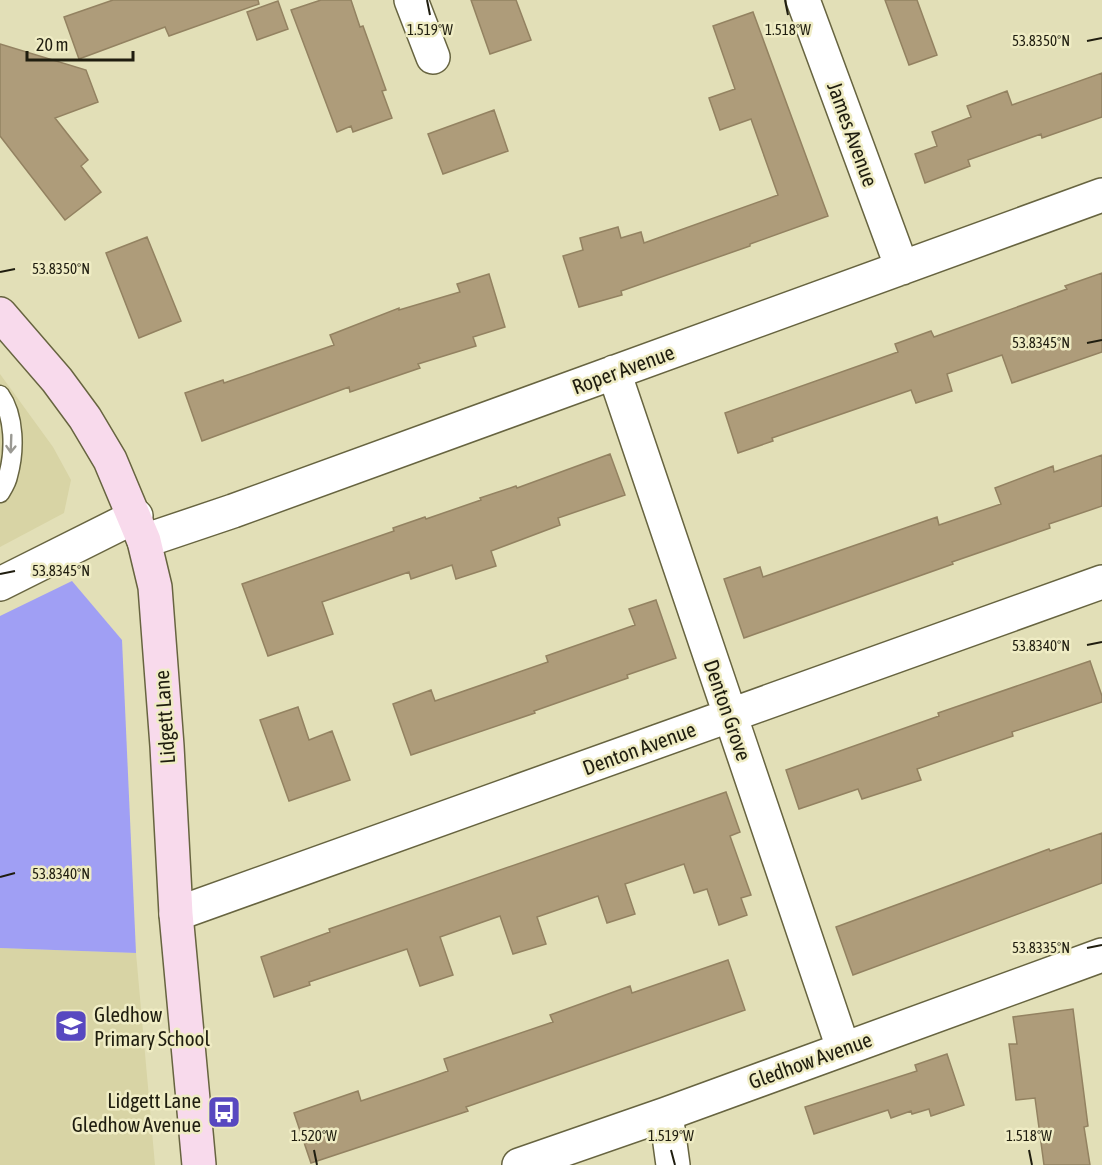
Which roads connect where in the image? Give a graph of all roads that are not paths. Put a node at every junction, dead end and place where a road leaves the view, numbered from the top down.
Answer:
1 (411, 0) edge
2 (803, 0) edge
3 (433, 57) dead end
4 (1102, 195) edge
5 (902, 268) junction
6 (2, 319) edge
7 (614, 372) junction
8 (0, 395) edge
9 (0, 493) edge
10 (140, 529) junction
11 (1102, 582) edge
12 (0, 584) edge
13 (729, 716) junction
14 (176, 914) junction
15 (1102, 955) edge
16 (843, 1048) junction
17 (666, 1114) junction
18 (199, 1165) edge
19 (519, 1165) edge
20 (673, 1165) edge

1 - 3 street
2 - 5 street, James Avenue
4 - 5 street, Roper Avenue
5 - 7 street, Roper Avenue
6 - 10 street, Lidgett Lane
7 - 10 street, Roper Avenue
7 - 13 street, Denton Grove
8 -> 9 lane
10 - 12 street, Roper Avenue
10 - 14 street, Lidgett Lane
11 - 13 street, Denton Avenue
13 - 14 street, Denton Avenue
13 - 16 street, Denton Grove
14 - 18 street, Lidgett Lane
15 - 16 street, Gledhow Avenue
16 - 17 street, Gledhow Avenue
17 - 19 street, Gledhow Avenue
17 - 20 street

